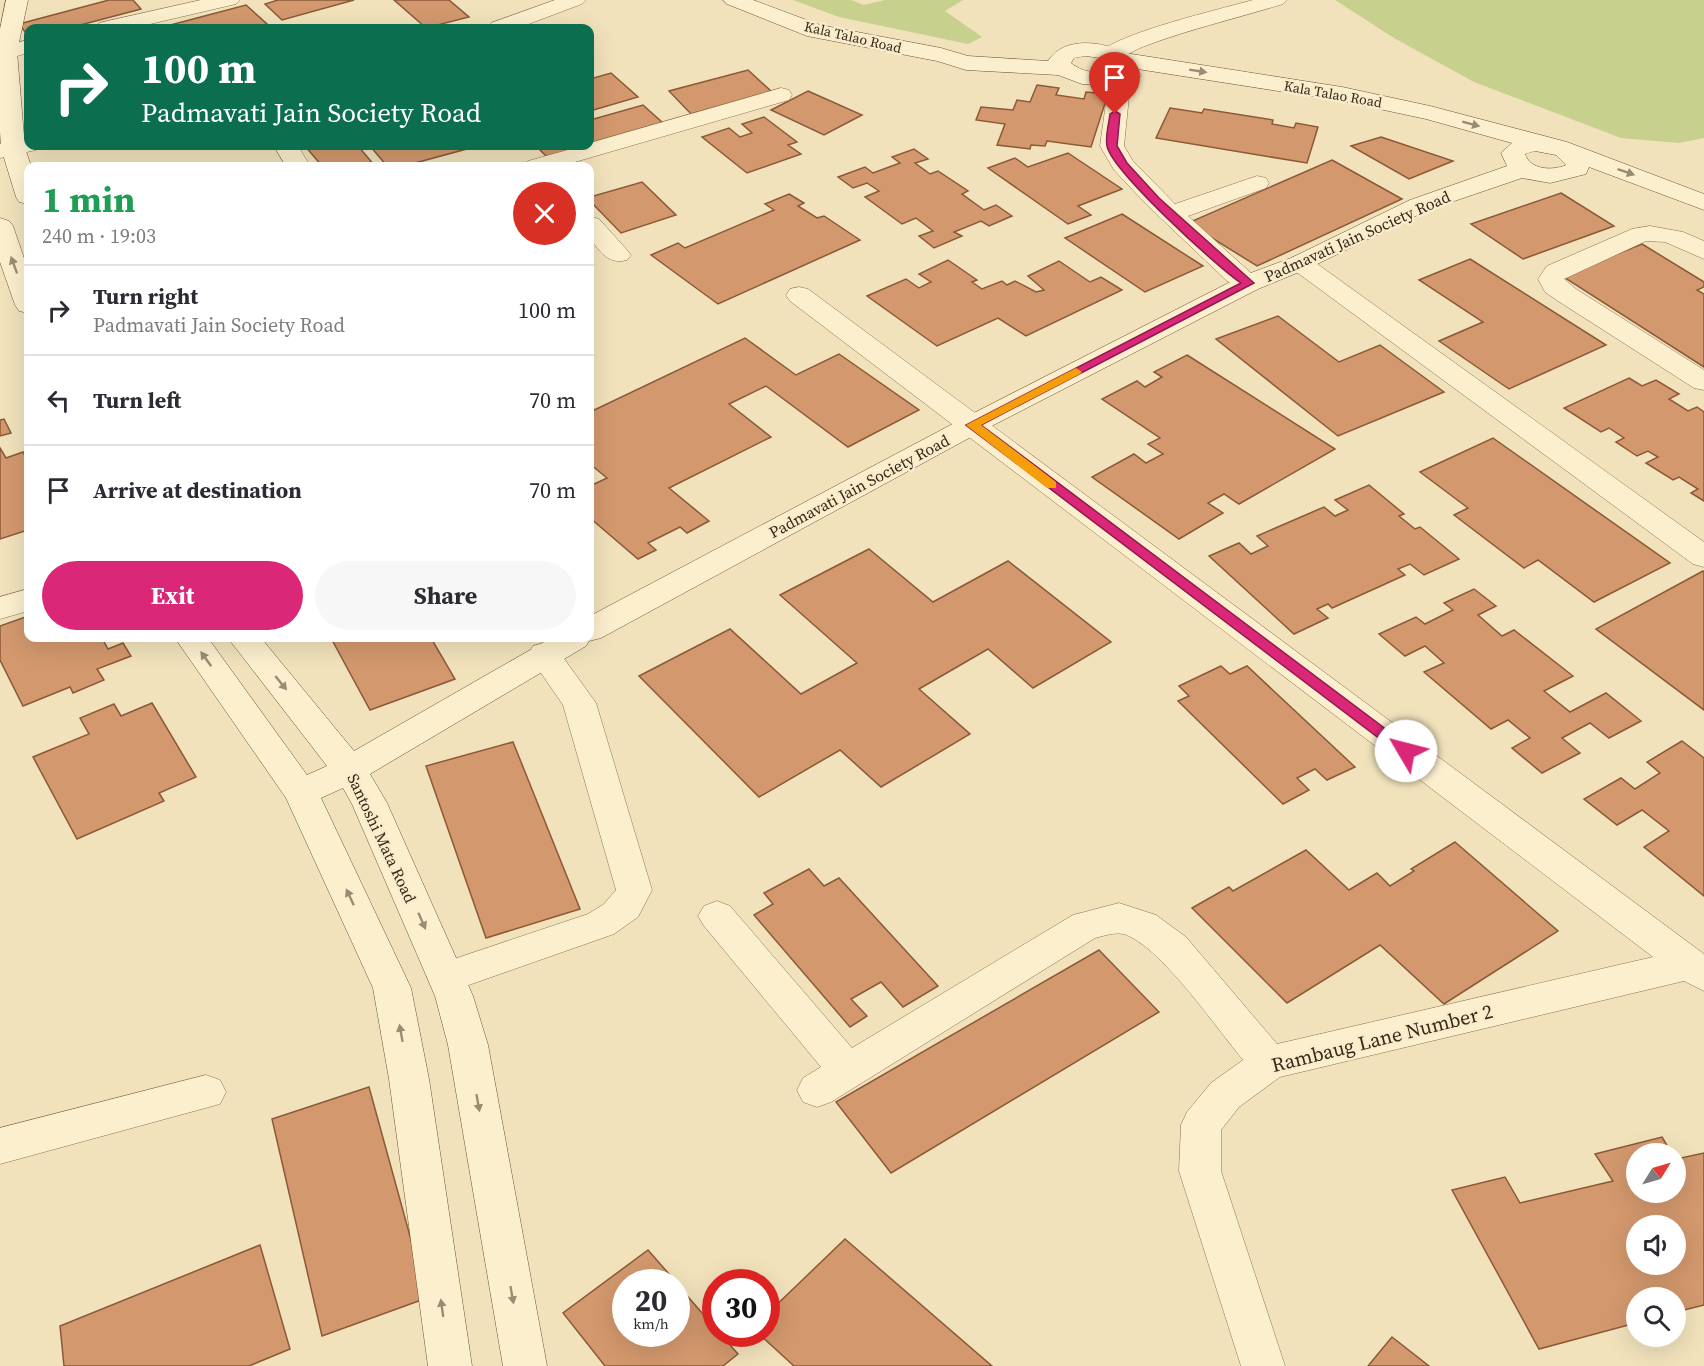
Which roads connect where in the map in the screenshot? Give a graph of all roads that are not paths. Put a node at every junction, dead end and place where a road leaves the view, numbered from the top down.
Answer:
1 (17, 0) edge
2 (229, 0) edge
3 (575, 0) edge
4 (734, 0) edge
5 (1276, 0) edge
6 (124, 24) edge
7 (510, 24) edge
8 (24, 48) edge
9 (6, 52) junction
10 (1119, 65) junction
11 (781, 95) dead end
12 (1430, 113) junction
13 (1335, 115) dead end
14 (1415, 133) dead end
15 (1450, 141) dead end
16 (1543, 144) junction
17 (594, 146) edge
18 (14, 148) edge
19 (577, 150) edge
20 (533, 162) edge
21 (1519, 162) junction
22 (1571, 163) junction
23 (24, 183) edge
24 (1257, 183) dead end
25 (1704, 203) edge
26 (1171, 214) junction
27 (1704, 224) edge
28 (0, 226) edge
29 (594, 228) edge
30 (1704, 251) edge
31 (618, 255) dead end
32 (1300, 263) junction
33 (1249, 283) junction
34 (24, 294) edge
35 (799, 296) dead end
36 (1704, 382) edge
37 (972, 425) junction
38 (1704, 557) edge
39 (24, 601) edge
40 (0, 608) edge
41 (594, 628) edge
42 (194, 642) edge
43 (247, 642) edge
44 (567, 642) edge
45 (544, 654) junction
46 (350, 770) junction
47 (301, 792) junction
48 (717, 916) dead end
49 (1696, 970) edge
50 (450, 987) junction
51 (1269, 1063) junction
52 (206, 1092) dead end
53 (0, 1146) edge
54 (450, 1366) edge
55 (525, 1366) edge
56 (1263, 1366) edge

1 - 9 street
2 - 6 street
3 - 7 street
4 - 10 street, Kala Talao Road
5 - 10 street
8 - 9 street
9 - 18 street
10 -> 12 street, Kala Talao Road
10 - 13 street, Kala Talao Road
10 - 26 street
11 - 17 street
12 - 14 street
12 -> 16 street, Kala Talao Road
15 - 21 street
16 - 21 street, Padmavati Jain Society Road
16 - 22 street, Kala Talao Road
18 - 23 street
19 - 20 street
21 - 22 street
21 - 32 street, Padmavati Jain Society Road
22 -> 25 street
22 - 27 street
24 - 26 street
26 - 33 street
34 -> 28 street
29 - 31 street
30 - 36 street
32 - 33 street, Padmavati Jain Society Road
32 - 38 street
33 - 37 street, Padmavati Jain Society Road
35 - 37 street
37 - 41 street, Padmavati Jain Society Road
37 - 49 street
39 - 40 street
47 -> 42 street
43 -> 46 street, Santoshi Mata Road
44 - 45 street
45 - 46 street
45 - 50 street
46 - 47 street
46 -> 50 street, Santoshi Mata Road
54 -> 47 street
48 - 51 street
49 - 51 street, Rambaug Lane Number 2
50 -> 55 street, Santoshi Mata Road
51 - 56 street, Rambaug Lane Number 2
52 - 53 street

